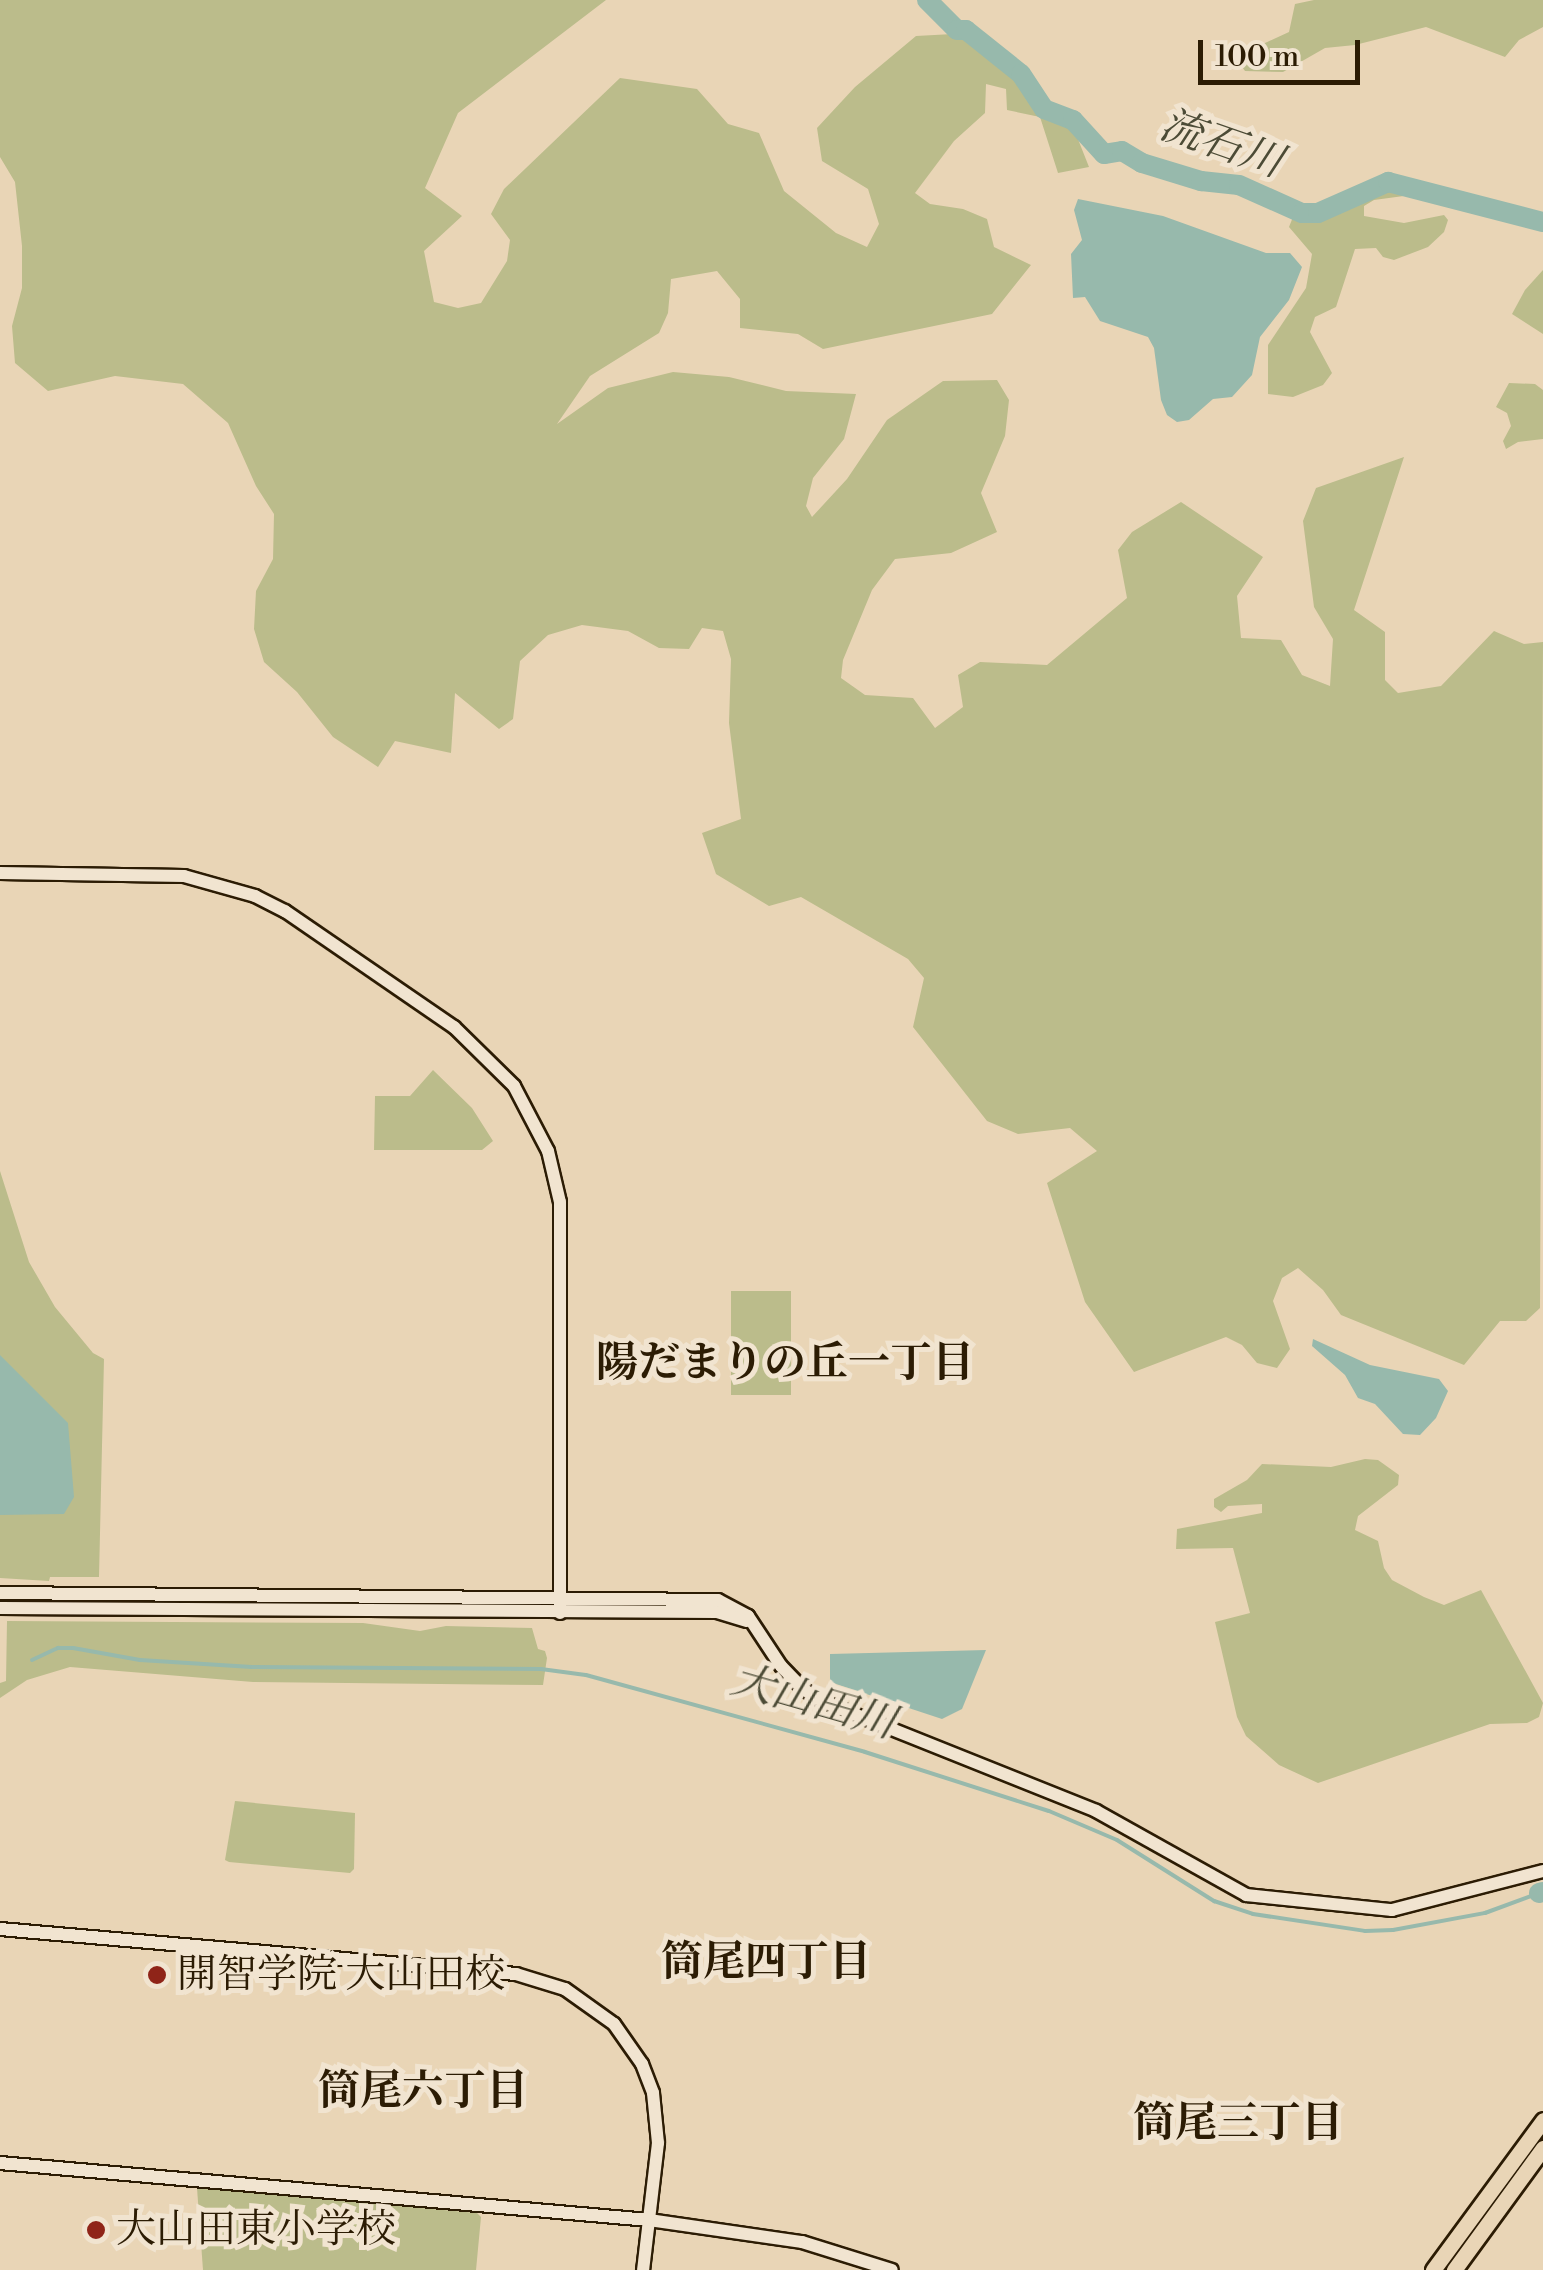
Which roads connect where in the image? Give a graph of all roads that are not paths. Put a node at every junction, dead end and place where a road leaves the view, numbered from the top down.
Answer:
1 (0, 873) edge
2 (0, 1593) edge
3 (560, 1596) junction
4 (0, 1608) edge
5 (560, 1613) junction
6 (757, 1628) junction
7 (1543, 1871) edge
8 (0, 1929) edge
9 (1543, 2120) edge
10 (1543, 2148) edge
11 (0, 2163) edge
12 (648, 2220) junction
13 (643, 2270) edge
14 (892, 2270) edge
15 (1433, 2270) edge
16 (1454, 2270) edge

1 - 3 street
2 - 3 street
3 - 5 street
3 - 6 street
4 - 5 street
5 - 6 street
6 - 7 street
8 - 12 street
9 - 15 highway
10 - 16 highway
11 - 12 street
12 - 13 street
12 - 14 street

